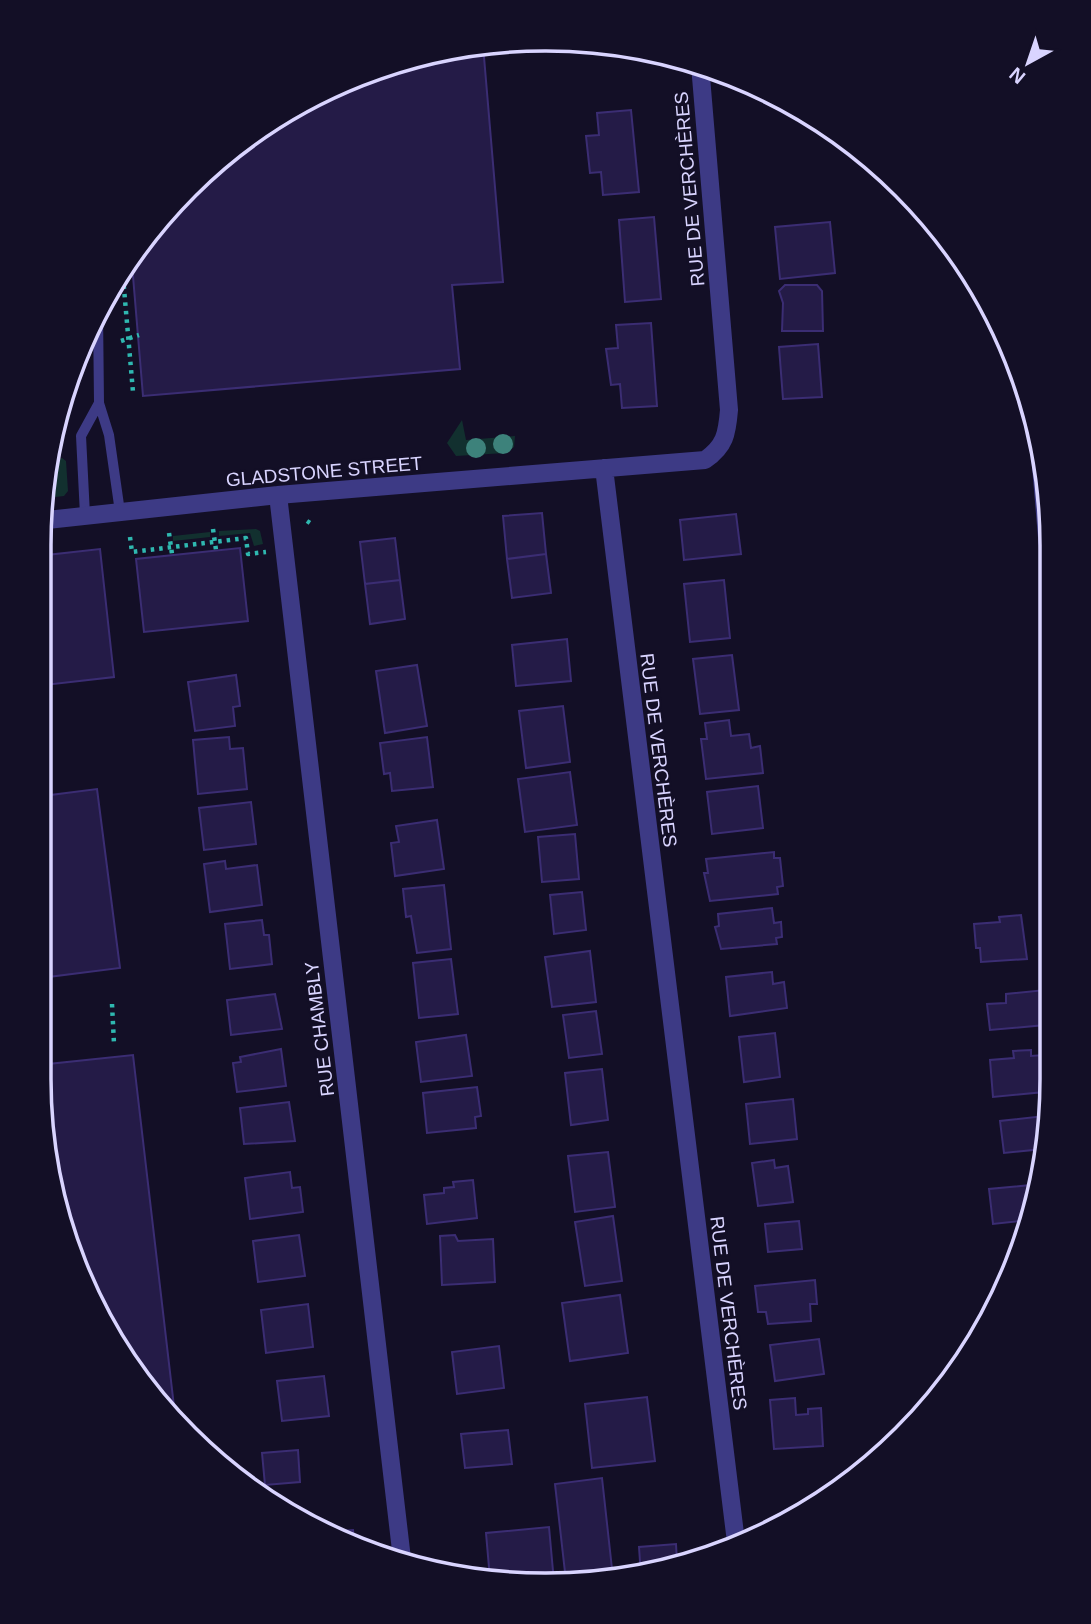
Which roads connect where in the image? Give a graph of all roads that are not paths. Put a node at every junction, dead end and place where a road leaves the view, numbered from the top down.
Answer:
1 (701, 76) edge
2 (98, 335) edge
3 (99, 403) junction
4 (604, 468) junction
5 (278, 495) junction
6 (120, 512) junction
7 (85, 515) junction
8 (52, 519) edge
9 (735, 1536) edge
10 (401, 1551) edge

1 - 4 street, RUE DE VERCHÈRES
2 - 3 lane
3 - 6 lane
3 - 7 lane
4 - 5 street, GLADSTONE STREET
4 - 9 street, RUE DE VERCHÈRES
5 - 6 street, GLADSTONE STREET
5 - 10 street, RUE CHAMBLY
6 - 7 street, GLADSTONE STREET
7 - 8 street, GLADSTONE STREET

